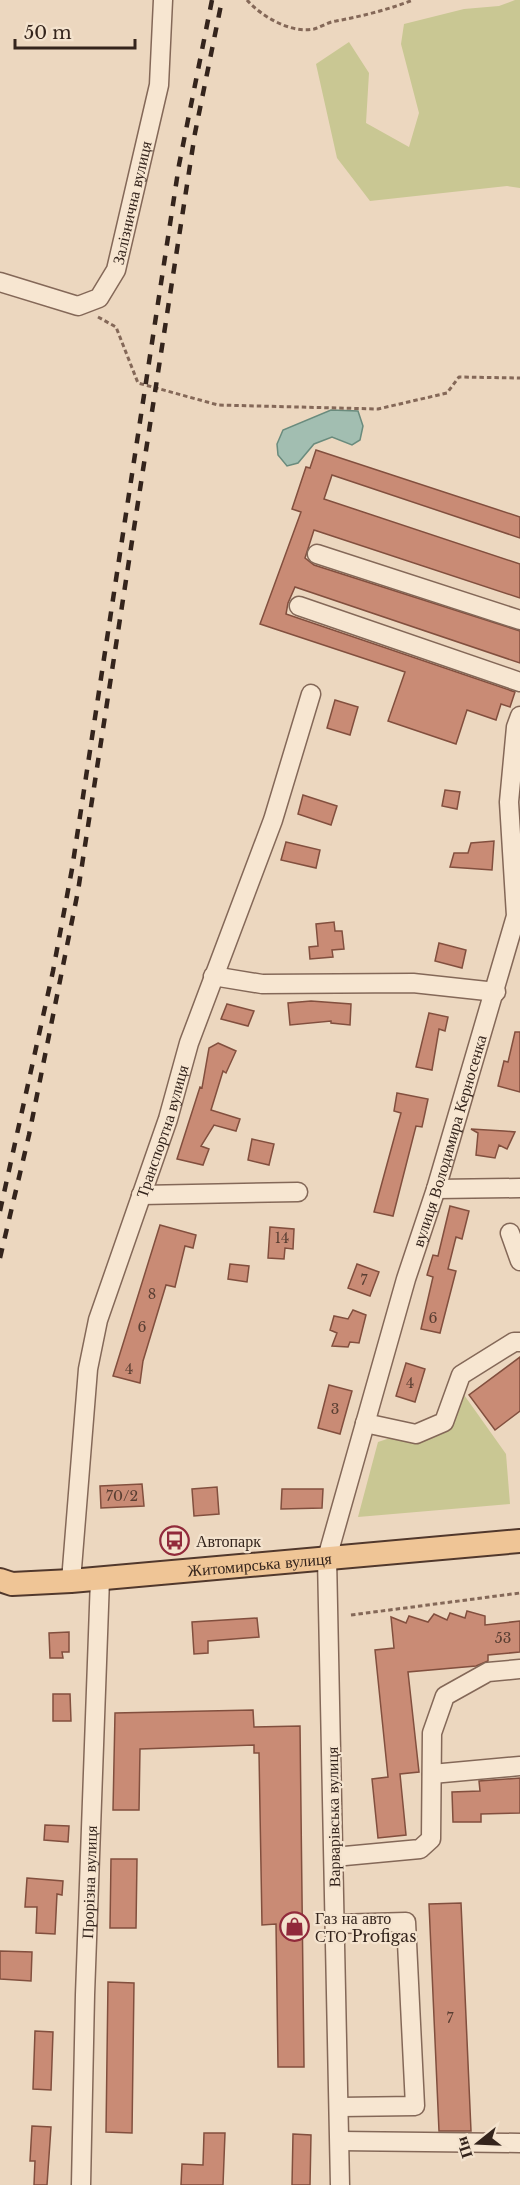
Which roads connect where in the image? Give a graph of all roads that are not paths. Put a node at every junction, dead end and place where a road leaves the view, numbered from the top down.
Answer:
1 (163, 0) edge
2 (0, 282) edge
3 (317, 554) dead end
4 (299, 606) dead end
5 (520, 620) edge
6 (520, 682) edge
7 (311, 694) dead end
8 (520, 716) edge
9 (518, 916) edge
10 (213, 976) junction
11 (496, 992) junction
12 (520, 1188) edge
13 (436, 1189) junction
14 (298, 1192) dead end
15 (141, 1195) junction
16 (510, 1233) dead end
17 (520, 1261) edge
18 (520, 1342) edge
19 (365, 1423) junction
20 (520, 1541) edge
21 (327, 1558) junction
22 (100, 1579) junction
23 (70, 1581) junction
24 (4, 1584) edge
25 (520, 1669) edge
26 (520, 1766) edge
27 (432, 1774) junction
28 (334, 1857) junction
29 (335, 1924) junction
30 (340, 2107) junction
31 (340, 2141) junction
32 (520, 2143) edge
33 (81, 2185) edge
34 (340, 2185) edge

1 - 2 street, Залізнична вулиця
3 - 5 street
4 - 6 street
7 - 10 street, Транспортна вулиця
8 - 9 street, вулиця Володимира Керносенка
9 - 11 street, вулиця Володимира Керносенка
10 - 11 street
10 - 15 street, Транспортна вулиця
11 - 13 street, вулиця Володимира Керносенка
12 - 13 street
13 - 19 street, вулиця Володимира Керносенка
14 - 15 street
15 - 23 street, Транспортна вулиця
16 - 17 street
18 - 19 street
19 - 21 street, вулиця Володимира Керносенка
20 - 21 main road, Житомирська вулиця
21 - 22 main road, Житомирська вулиця
21 - 28 street, Варварівська вулиця
22 - 23 main road, Житомирська вулиця
22 - 33 street, Прорізна вулиця
23 - 24 main road, Житомирська вулиця
25 - 27 street
26 - 27 street
27 - 28 street
28 - 29 street, Варварівська вулиця
29 - 30 street, Варварівська вулиця
29 - 30 street
30 - 31 street, Варварівська вулиця
31 - 32 street
31 - 34 street, Варварівська вулиця

